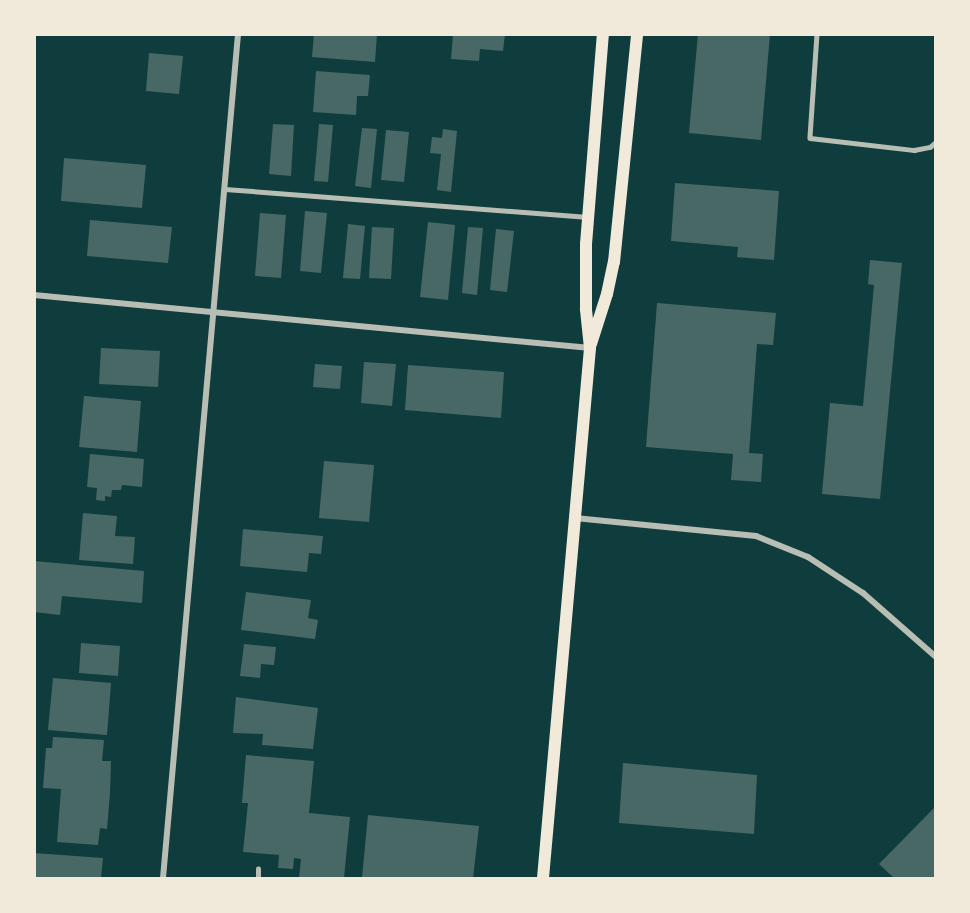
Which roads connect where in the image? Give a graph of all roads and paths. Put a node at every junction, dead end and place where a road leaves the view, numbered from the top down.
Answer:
1 (238, 34) edge
2 (603, 34) edge
3 (637, 34) edge
4 (817, 34) edge
5 (936, 142) edge
6 (225, 189) junction
7 (588, 217) junction
8 (34, 295) edge
9 (214, 312) junction
10 (590, 348) junction
11 (574, 518) junction
12 (936, 657) edge
13 (258, 869) dead end
14 (163, 879) edge
15 (258, 879) edge
16 (543, 879) edge

1 - 6 street
2 - 7 main road
3 - 10 main road
4 - 5 lane
6 - 7 lane
6 - 9 street
7 - 10 main road
8 - 9 street
9 - 10 street
9 - 14 street
10 - 11 main road
11 - 12 street
11 - 16 main road
13 - 15 lane

